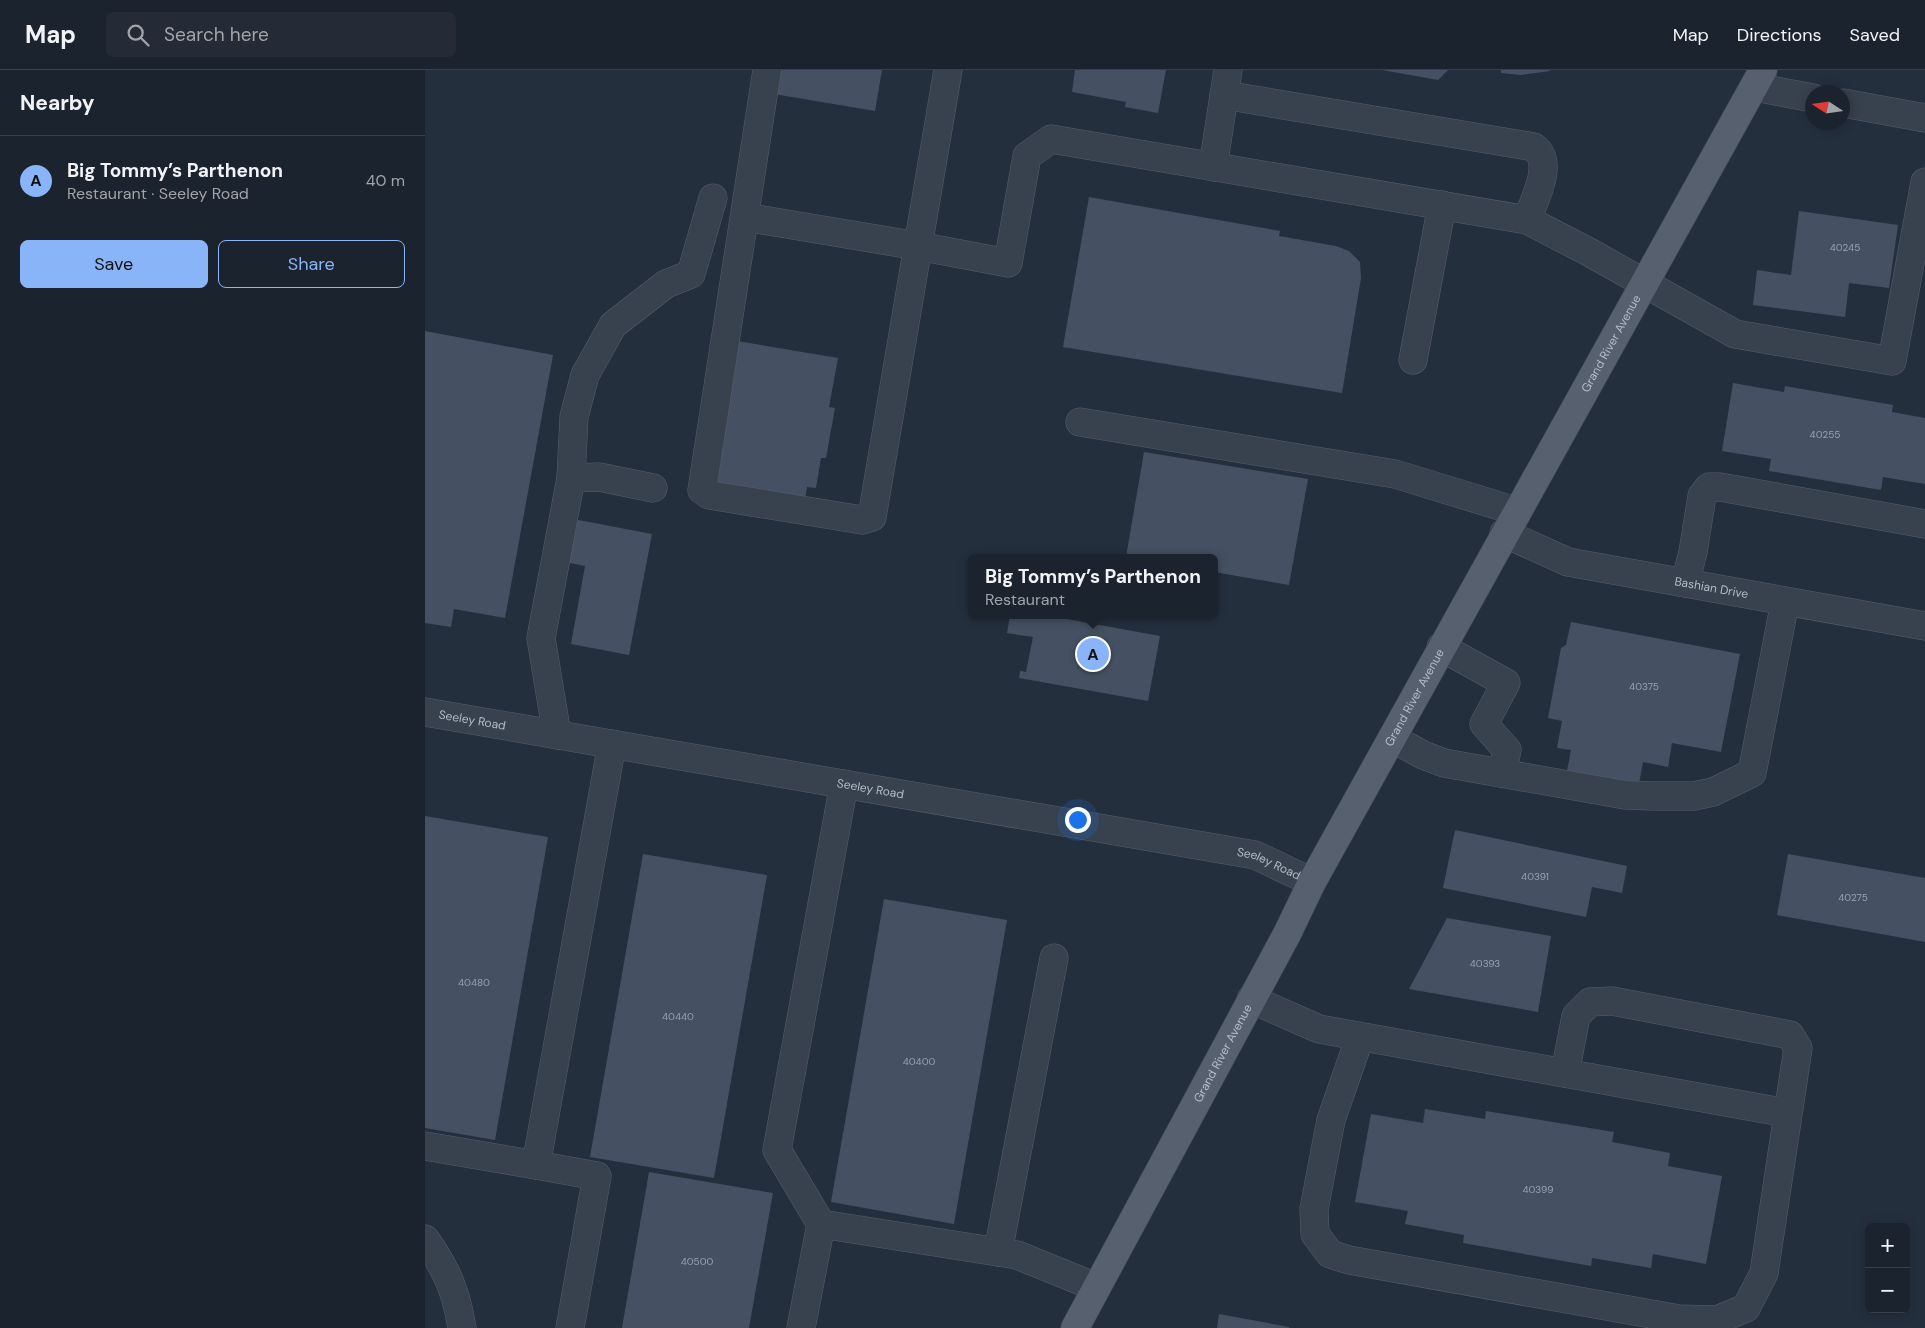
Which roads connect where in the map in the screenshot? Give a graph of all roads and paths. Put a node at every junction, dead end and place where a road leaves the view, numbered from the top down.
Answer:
1 (767, 70) edge
2 (948, 70) edge
3 (1759, 78) edge
4 (1226, 83) edge
5 (1805, 95) edge
6 (1850, 104) edge
7 (1925, 118) edge
8 (1213, 167) junction
9 (1925, 182) edge
10 (713, 198) dead end
11 (1442, 205) junction
12 (745, 217) junction
13 (1527, 220) junction
14 (918, 246) junction
15 (1644, 282) junction
16 (1413, 360) dead end
17 (1081, 422) dead end
18 (571, 478) junction
19 (653, 488) dead end
20 (1510, 522) junction
21 (1925, 524) edge
22 (1685, 584) junction
23 (1785, 602) junction
24 (1925, 626) edge
25 (1441, 647) junction
26 (425, 712) edge
27 (557, 735) junction
28 (1392, 738) junction
29 (612, 744) junction
30 (1502, 773) junction
31 (844, 784) junction
32 (1312, 882) junction
33 (1054, 958) dead end
34 (1251, 999) junction
35 (1360, 1036) junction
36 (1565, 1073) junction
37 (1787, 1113) junction
38 (425, 1146) edge
39 (536, 1165) junction
40 (821, 1224) junction
41 (425, 1239) edge
42 (998, 1252) junction
43 (1096, 1287) junction
44 (462, 1328) edge
45 (570, 1328) edge
46 (801, 1328) edge
47 (1075, 1328) edge

1 - 12 street
2 - 14 street
3 - 5 street
3 - 15 main road, Grand River Avenue
4 - 8 street
4 - 13 street
6 - 7 street
8 - 11 street
8 - 14 street
9 - 15 street
10 - 18 street
11 - 13 street
11 - 16 street
12 - 14 street
12 - 14 street
13 - 15 street
15 - 20 main road, Grand River Avenue
17 - 20 street, Bashian Drive
18 - 19 street
18 - 27 street
20 - 22 street, Bashian Drive
20 - 25 main road, Grand River Avenue
21 - 22 street
22 - 23 street, Bashian Drive
23 - 24 street, Bashian Drive
23 - 30 street
25 - 28 main road, Grand River Avenue
25 - 30 street
26 - 27 street, Seeley Road
27 - 29 street, Seeley Road
28 - 30 street
28 - 32 main road, Grand River Avenue
29 - 31 street, Seeley Road
29 - 39 street
31 - 32 street, Seeley Road
31 - 40 street
32 - 34 main road, Grand River Avenue
33 - 42 street
34 - 35 street
34 - 43 main road, Grand River Avenue
35 - 36 street
35 - 37 street
36 - 37 street
36 - 37 street
38 - 39 street
39 - 45 street
40 - 42 street
40 - 46 street
41 - 44 street
42 - 43 street
43 - 47 main road, Grand River Avenue

